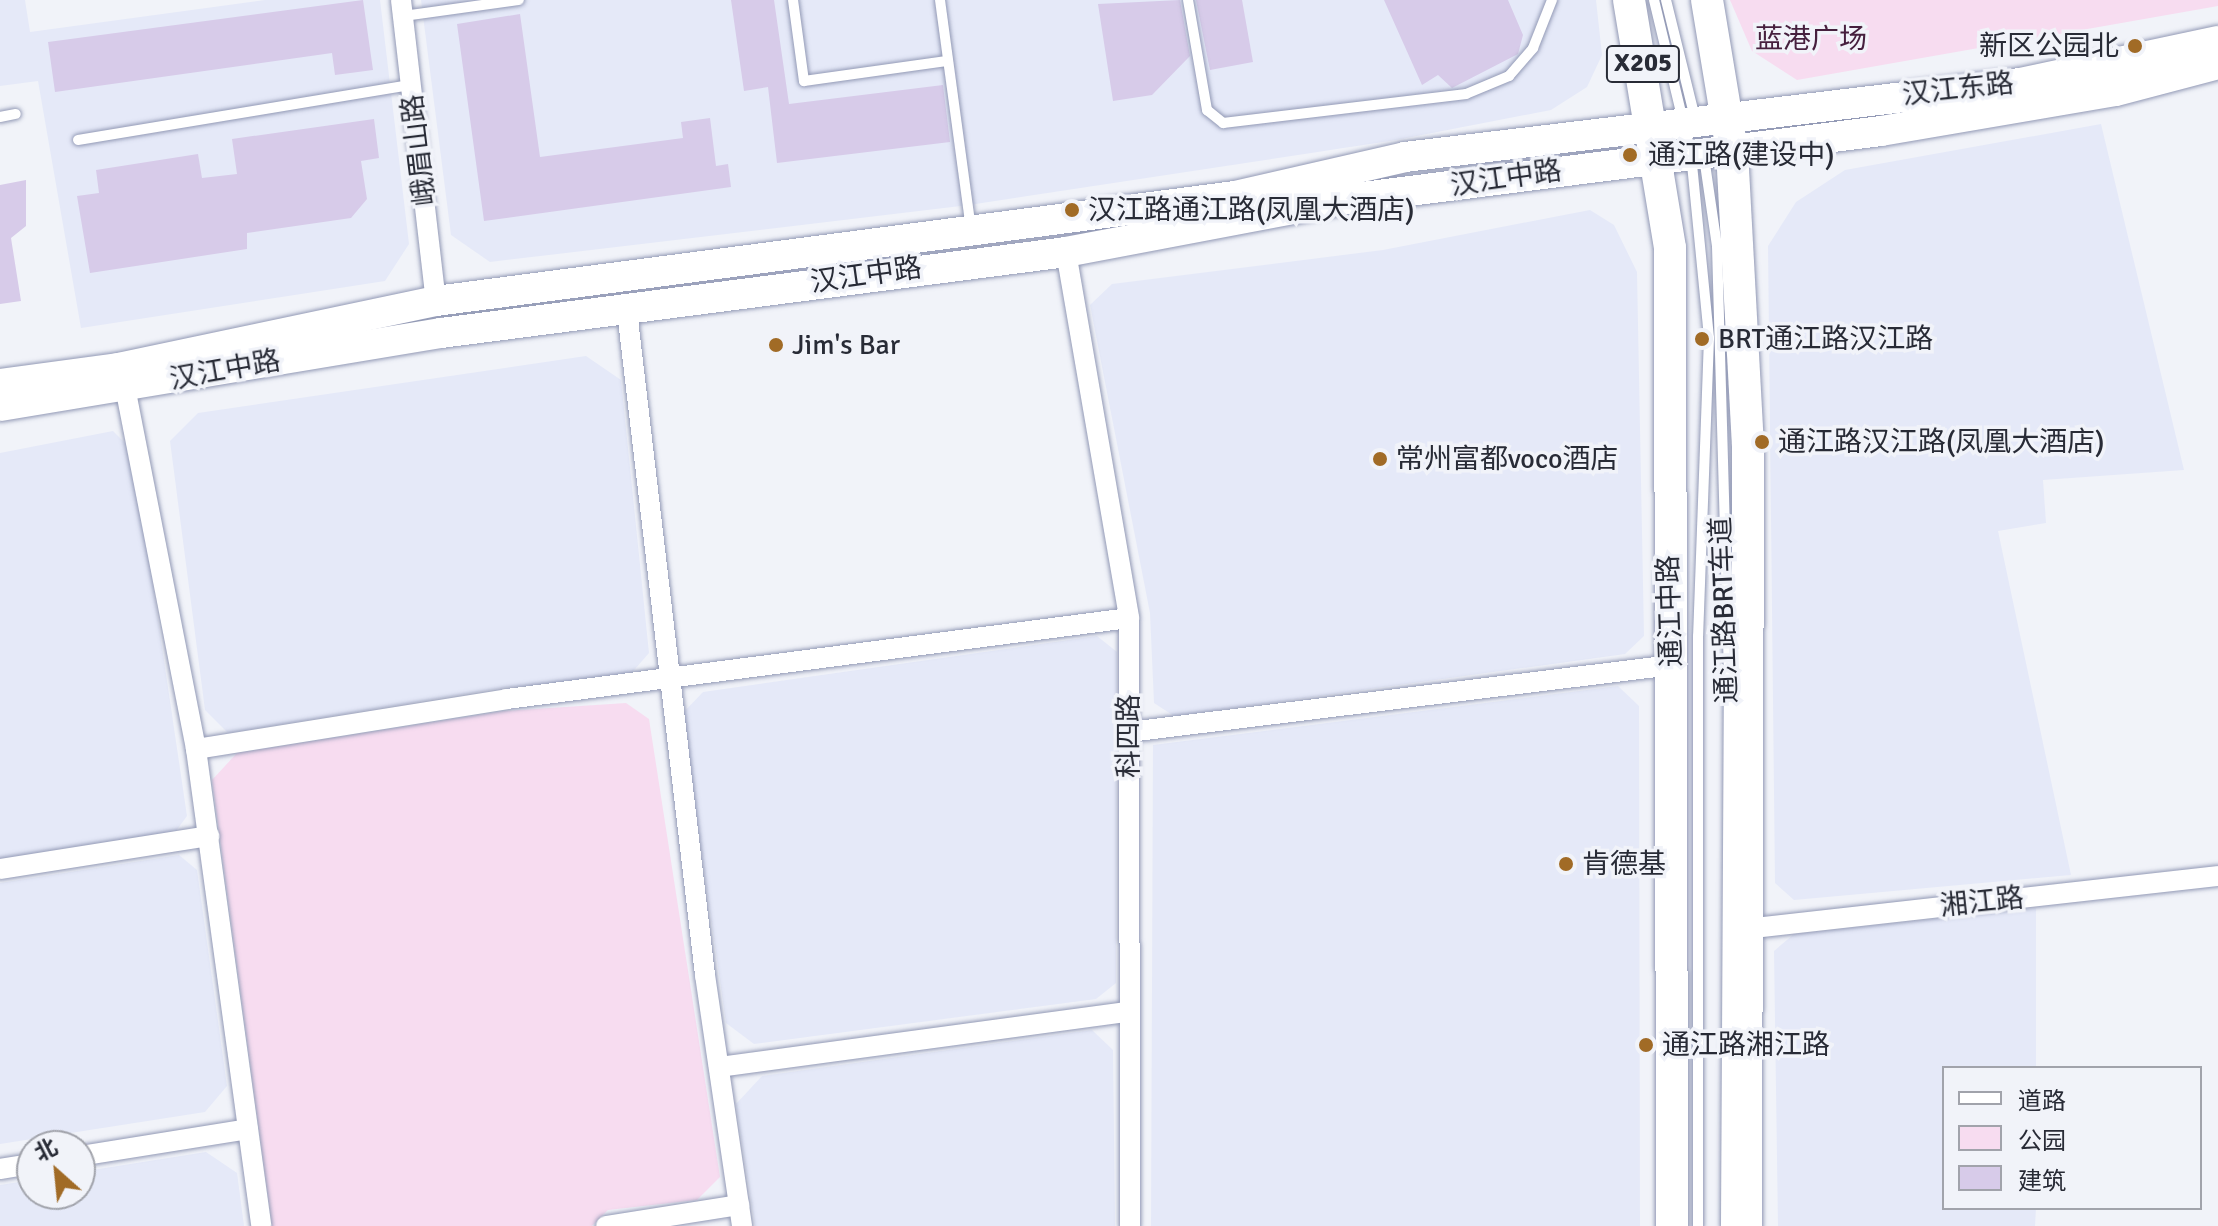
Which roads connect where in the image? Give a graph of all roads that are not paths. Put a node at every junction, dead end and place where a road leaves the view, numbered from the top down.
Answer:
1 (519, 0) edge
2 (793, 0) edge
3 (940, 0) edge
4 (1188, 0) edge
5 (1552, 0) edge
6 (1629, 0) edge
7 (1654, 0) edge
8 (1666, 0) edge
9 (1707, 0) edge
10 (402, 8) edge
11 (2218, 41) edge
12 (947, 61) junction
13 (2218, 64) edge
14 (411, 85) junction
15 (16, 114) dead end
16 (0, 117) edge
17 (1684, 130) junction
18 (78, 140) dead end
19 (1709, 152) junction
20 (972, 232) junction
21 (1066, 252) junction
22 (436, 301) junction
23 (627, 311) junction
24 (0, 384) edge
25 (125, 387) junction
26 (0, 406) edge
27 (1129, 618) junction
28 (1672, 665) junction
29 (1729, 667) junction
30 (669, 682) junction
31 (1129, 732) junction
32 (196, 749) junction
33 (209, 836) junction
34 (0, 869) edge
35 (2218, 876) edge
36 (1745, 929) junction
37 (1128, 1012) junction
38 (719, 1067) junction
39 (248, 1129) junction
40 (96, 1153) edge
41 (739, 1205) junction
42 (261, 1226) edge
43 (606, 1226) edge
44 (742, 1226) edge
45 (1130, 1226) edge
46 (1672, 1226) edge
47 (1698, 1226) edge
48 (1726, 1226) edge
49 (1746, 1226) edge

1 - 10 lane
2 - 12 lane
3 - 12 lane
4 - 5 lane
6 - 17 main road, 通江中路 / X205
7 - 17 lane
8 - 17 lane
9 - 17 main road, X205
10 - 14 street, 峨眉山路
11 - 17 main road, 汉江东路
12 - 20 lane
13 - 19 main road, 汉江东路
14 - 18 lane
14 - 22 street, 峨眉山路
15 - 16 lane
17 - 19 main road
17 - 19 main road, 汉江中路
17 - 20 main road, 汉江中路
17 - 21 main road, 汉江中路
17 - 28 main road, 通江中路
19 - 29 lane, 通江路BRT车道
19 - 36 main road
19 - 47 lane, 通江路BRT车道
20 - 22 main road, 汉江中路
21 - 23 main road, 汉江中路
21 - 27 street, 科四路
22 - 24 main road, 汉江中路
23 - 25 main road, 汉江中路
23 - 30 street
25 - 26 main road, 汉江中路
25 - 32 street
27 - 30 street
27 - 31 street, 科四路
28 - 31 street
28 - 46 main road, 通江中路
29 - 36 lane
29 - 48 lane, 通江路BRT车道
30 - 32 street
30 - 38 street
31 - 37 street, 科四路
32 - 33 street
33 - 34 street
33 - 39 street
35 - 36 street, 湘江路
36 - 49 main road
37 - 38 street
37 - 45 street, 科四路
38 - 41 street
39 - 40 street
39 - 42 street
41 - 43 street
41 - 44 street

